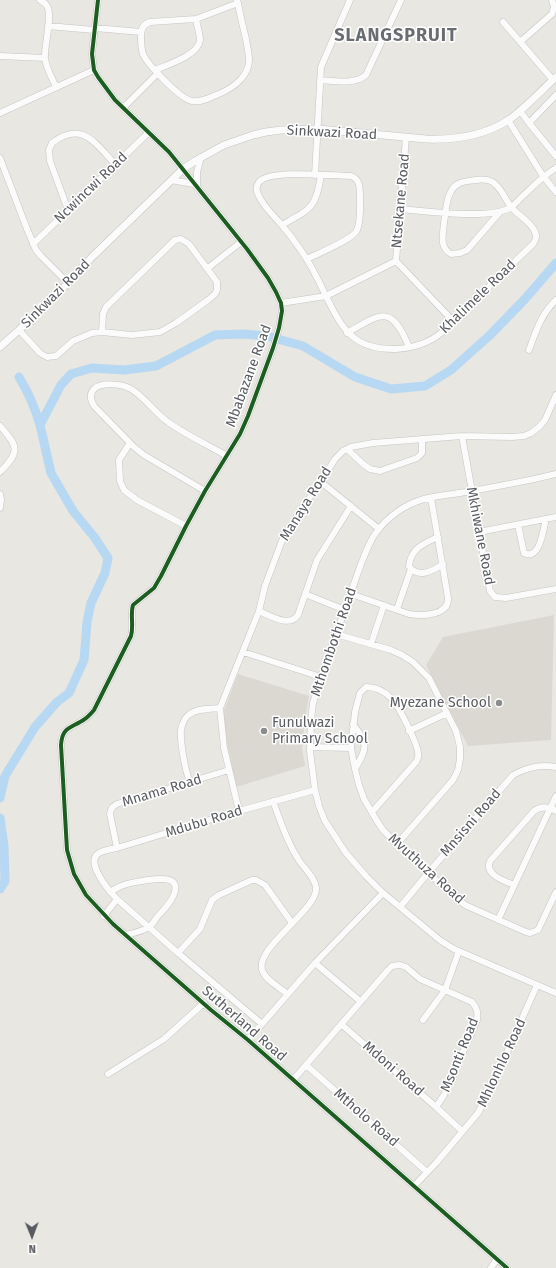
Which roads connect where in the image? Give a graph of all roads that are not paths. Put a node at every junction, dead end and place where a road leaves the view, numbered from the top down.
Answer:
1 (40, 0) edge
2 (98, 0) edge
3 (350, 0) edge
4 (401, 0) edge
5 (552, 0) edge
6 (237, 2) edge
7 (196, 19) junction
8 (503, 22) dead end
9 (48, 26) junction
10 (94, 29) junction
11 (141, 32) junction
12 (520, 42) junction
13 (0, 56) edge
14 (45, 58) junction
15 (94, 70) junction
16 (156, 72) junction
17 (554, 79) edge
18 (320, 80) junction
19 (56, 87) junction
20 (556, 95) edge
21 (123, 108) junction
22 (520, 111) junction
23 (0, 113) edge
24 (508, 120) junction
25 (529, 123) junction
26 (318, 129) junction
27 (149, 132) junction
28 (406, 137) junction
29 (556, 156) edge
30 (201, 157) junction
31 (0, 158) edge
32 (115, 164) junction
33 (556, 168) edge
34 (183, 169) junction
35 (318, 175) junction
36 (543, 176) junction
37 (171, 180) junction
38 (196, 186) junction
39 (556, 192) edge
40 (511, 207) junction
41 (400, 209) junction
42 (68, 210) junction
43 (500, 212) junction
44 (446, 213) junction
45 (282, 225) junction
46 (241, 242) junction
47 (33, 244) junction
48 (307, 259) junction
49 (396, 261) junction
50 (208, 268) junction
51 (68, 284) junction
52 (326, 296) junction
53 (556, 300) edge
54 (281, 303) junction
55 (453, 321) junction
56 (19, 330) junction
57 (102, 332) junction
58 (347, 333) junction
59 (2, 345) edge
60 (409, 348) junction
61 (529, 350) dead end
62 (556, 395) edge
63 (0, 426) edge
64 (462, 436) junction
65 (422, 439) junction
66 (130, 443) junction
67 (347, 449) junction
68 (227, 456) junction
69 (0, 472) edge
70 (556, 474) edge
71 (321, 482) junction
72 (205, 491) junction
73 (471, 491) junction
74 (0, 494) edge
75 (431, 498) junction
76 (351, 506) junction
77 (0, 508) edge
78 (556, 517) edge
79 (546, 519) junction
80 (518, 524) junction
81 (186, 526) junction
82 (379, 529) junction
83 (479, 532) junction
84 (438, 537) junction
85 (443, 564) junction
86 (412, 569) junction
87 (556, 589) edge
88 (305, 594) junction
89 (351, 594) junction
90 (384, 605) junction
91 (345, 610) junction
92 (397, 610) junction
93 (259, 611) junction
94 (336, 634) junction
95 (371, 644) junction
96 (243, 652) junction
97 (321, 677) junction
98 (220, 708) junction
99 (447, 713) junction
100 (353, 724) junction
101 (409, 731) junction
102 (61, 745) joint
103 (310, 747) junction
104 (352, 748) junction
105 (556, 767) edge
106 (354, 769) junction
107 (229, 770) junction
108 (190, 781) junction
109 (315, 790) junction
110 (556, 796) edge
111 (274, 801) junction
112 (553, 809) edge
113 (239, 811) junction
114 (372, 812) junction
115 (397, 844) junction
116 (118, 848) junction
117 (428, 873) junction
118 (514, 885) junction
119 (110, 892) junction
120 (556, 892) edge
121 (383, 893) junction
122 (117, 899) junction
123 (400, 907) junction
124 (104, 916) junction
125 (498, 920) junction
126 (292, 923) junction
127 (149, 927) junction
128 (126, 935) junction
129 (459, 951) junction
130 (178, 953) junction
131 (315, 963) junction
132 (537, 985) junction
133 (445, 990) junction
134 (556, 993) edge
135 (288, 994) junction
136 (360, 1001) junction
137 (204, 1003) junction
138 (423, 1020) dead end
139 (262, 1024) junction
140 (342, 1024) junction
141 (248, 1040) junction
142 (306, 1065) junction
143 (108, 1074) dead end
144 (293, 1080) junction
145 (436, 1107) junction
146 (462, 1131) junction
147 (427, 1172) junction
148 (414, 1186) junction
149 (497, 1259) junction
150 (491, 1268) edge
151 (507, 1268) edge

1 - 9 street
2 - 10 street
3 - 18 street
4 - 18 street
5 - 12 street
6 - 7 street
6 - 16 street
7 - 11 street
7 - 16 street
8 - 12 street
9 - 10 street
9 - 14 street
10 - 11 street
10 - 15 street
11 - 16 street
12 - 17 street
13 - 14 street
14 - 19 street
15 - 19 street
15 - 21 street
16 - 21 street
17 - 22 street, Sinkwazi Road
18 - 26 street
19 - 23 street
20 - 25 street
21 - 27 street
22 - 24 street, Sinkwazi Road
22 - 25 street
24 - 28 street, Sinkwazi Road
24 - 36 street
25 - 29 street
26 - 28 street, Sinkwazi Road
26 - 30 street, Sinkwazi Road
26 - 35 street
27 - 32 street, Ncwincwi Road
27 - 34 street
28 - 41 street, Ntsekane Road
30 - 34 street, Sinkwazi Road
30 - 38 street
31 - 47 street
32 - 42 street, Ncwincwi Road
32 - 42 street
33 - 36 street
34 - 37 street, Sinkwazi Road
34 - 38 street
35 - 45 street
35 - 45 street, Khalimele Road
35 - 48 street
36 - 39 street
36 - 40 street
37 - 38 street
37 - 51 street, Sinkwazi Road
38 - 46 street
40 - 43 street
40 - 44 street
40 - 55 street, Khalimele Road
41 - 44 street
41 - 49 street, Ntsekane Road
42 - 47 street, Ncwincwi Road
43 - 44 street
43 - 44 street
45 - 48 street, Khalimele Road
46 - 50 street
46 - 54 street
47 - 51 street
48 - 52 street, Khalimele Road
49 - 52 street, Ntsekane Road
49 - 55 street
50 - 57 street
50 - 57 street
51 - 56 street, Sinkwazi Road
52 - 54 street, Ntsekane Road
52 - 58 street, Khalimele Road
53 - 61 street
54 - 68 street, Mbabazane Road
55 - 60 street, Khalimele Road
56 - 57 street
56 - 59 street, Sinkwazi Road
58 - 60 street, Khalimele Road
58 - 60 street
62 - 64 street, Manaya Road
63 - 69 street
64 - 65 street, Manaya Road
64 - 73 street, Mkhiwane Road
65 - 67 street, Manaya Road
65 - 67 street
66 - 68 street
66 - 72 street
66 - 81 street
67 - 71 street, Manaya Road
68 - 72 street, Mbabazane Road
70 - 73 street, Mthombothi Road
71 - 76 street
71 - 93 street, Manaya Road
72 - 81 street, Mbabazane Road
73 - 75 street, Mthombothi Road
73 - 83 street, Mkhiwane Road
74 - 77 street
75 - 82 street, Mthombothi Road
75 - 84 street
76 - 82 street
76 - 88 street
78 - 79 street
79 - 80 street
79 - 80 street
80 - 83 street
81 - 102 street, Mbabazane Road
82 - 89 street, Mthombothi Road
83 - 87 street, Mkhiwane Road
84 - 85 street
84 - 86 street
85 - 86 street
85 - 92 street
86 - 92 street
88 - 91 street
88 - 93 street
89 - 90 street
89 - 91 street, Mthombothi Road
90 - 92 street
90 - 95 street
91 - 94 street, Mthombothi Road
93 - 96 street, Manaya Road
94 - 95 street
94 - 97 street, Mthombothi Road
95 - 99 street
96 - 97 street
96 - 98 street, Manaya Road
97 - 103 street, Mthombothi Road
98 - 107 street, Manaya Road
98 - 108 street
99 - 101 street
99 - 115 street
100 - 101 street, Mvuthuza Road
100 - 104 street, Mvuthuza Road
100 - 106 street
101 - 114 street
102 - 124 street, Sutherland Road
103 - 104 street
103 - 109 street, Mthombothi Road
104 - 106 street, Mvuthuza Road
105 - 117 street, Mnsisni Road
106 - 114 street, Mvuthuza Road
107 - 108 street, Mnama Road
107 - 113 street, Manaya Road
108 - 116 street, Mnama Road
109 - 111 street, Mdubu Road
109 - 121 street, Mthombothi Road
110 - 112 street
111 - 113 street, Mdubu Road
111 - 126 street
112 - 118 street
112 - 118 street
113 - 116 street, Mdubu Road
114 - 115 street, Mvuthuza Road
115 - 117 street, Mvuthuza Road
116 - 119 street, Mdubu Road
117 - 123 street, Mnsisni Road
117 - 125 street, Mvuthuza Road
118 - 125 street
119 - 122 street
119 - 127 street
120 - 125 street, Mvuthuza Road
121 - 123 street, Mthombothi Road
121 - 131 street
122 - 124 street
122 - 127 street
123 - 129 street, Mthombothi Road
124 - 128 street, Sutherland Road
126 - 130 street
126 - 135 street
127 - 128 street
127 - 130 street
128 - 137 street, Sutherland Road
129 - 132 street, Mthombothi Road
129 - 133 street
130 - 139 street
131 - 135 street
131 - 136 street
132 - 134 street, Mthombothi Road
132 - 146 street, Mhlonhlo Road
133 - 136 street, Msonti Road
133 - 138 street
133 - 145 street, Msonti Road
135 - 139 street
136 - 140 street, Msonti Road
137 - 141 street, Sutherland Road
137 - 143 street
139 - 141 street
140 - 142 street, Msonti Road
140 - 145 street, Mdoni Road
141 - 144 street, Sutherland Road
142 - 144 street, Msonti Road
142 - 147 street, Mtholo Road
144 - 148 street, Sutherland Road
145 - 146 street, Mdoni Road
146 - 147 street, Mhlonhlo Road
147 - 148 street, Mhlonhlo Road
148 - 149 street, Sutherland Road
149 - 150 street
149 - 151 street, Sutherland Road

